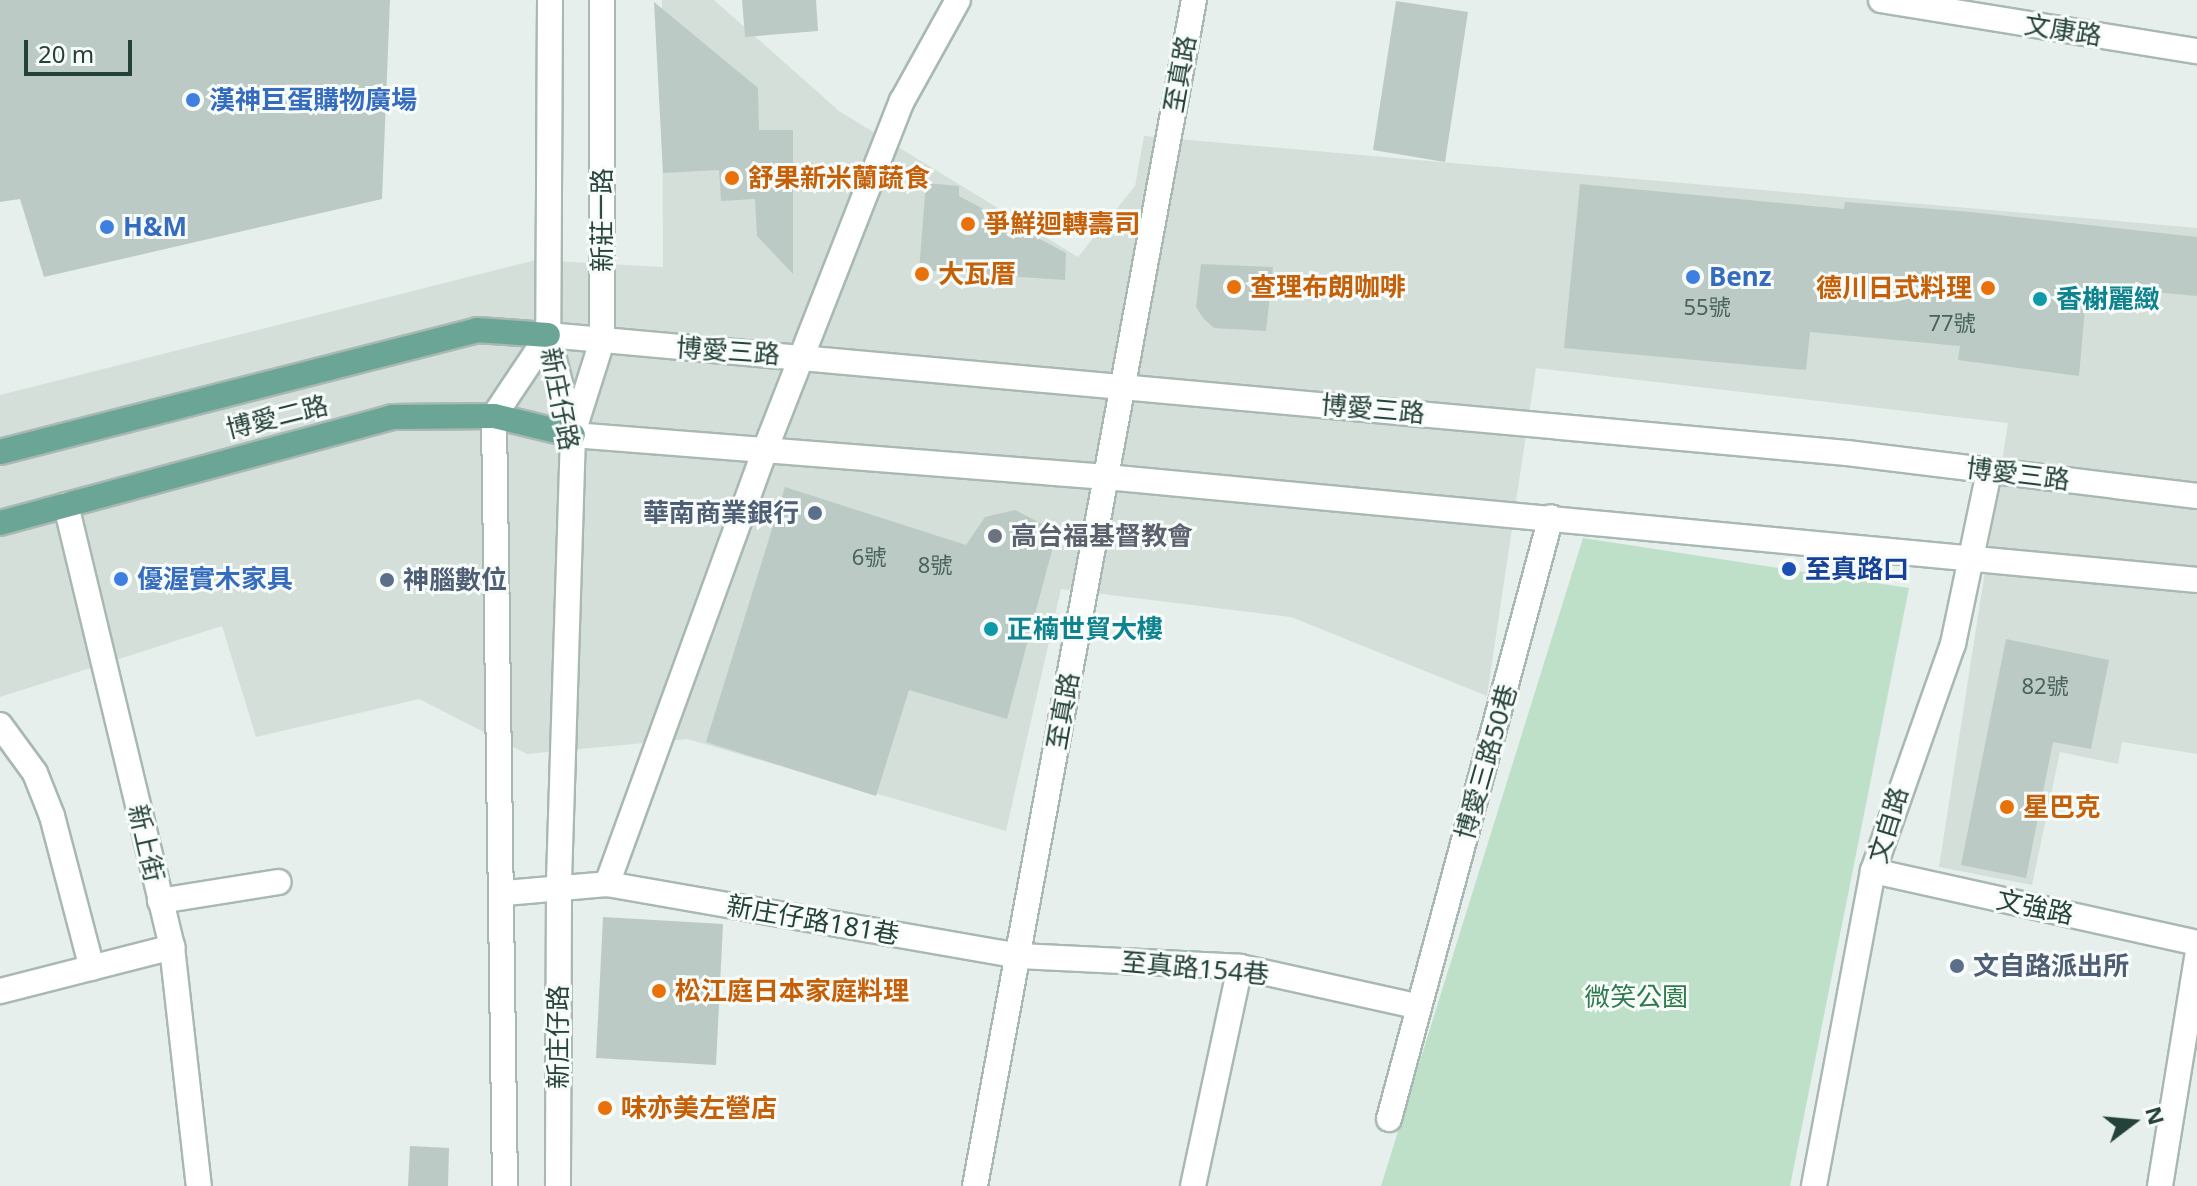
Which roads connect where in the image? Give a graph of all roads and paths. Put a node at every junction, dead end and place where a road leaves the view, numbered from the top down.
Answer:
1 (550, 0) edge
2 (602, 0) edge
3 (958, 0) edge
4 (1194, 0) edge
5 (1881, 0) edge
6 (2000, 10) edge
7 (2197, 51) edge
8 (548, 335) junction
9 (602, 341) junction
10 (803, 357) junction
11 (1123, 384) junction
12 (494, 416) junction
13 (573, 435) junction
14 (765, 450) junction
15 (0, 452) edge
16 (1989, 471) junction
17 (1106, 477) junction
18 (2197, 496) edge
19 (66, 505) junction
20 (1551, 517) junction
21 (0, 523) edge
22 (1970, 557) junction
23 (2197, 580) edge
24 (0, 725) edge
25 (1873, 871) junction
26 (278, 882) dead end
27 (607, 884) junction
28 (559, 889) junction
29 (505, 893) junction
30 (160, 901) junction
31 (2197, 943) edge
32 (172, 947) junction
33 (1019, 956) junction
34 (2197, 957) edge
35 (1240, 967) junction
36 (92, 968) junction
37 (0, 991) edge
38 (1416, 1006) junction
39 (1389, 1119) dead end
40 (199, 1186) edge
41 (505, 1186) edge
42 (558, 1186) edge
43 (975, 1186) edge
44 (1193, 1186) edge
45 (1814, 1186) edge
46 (2160, 1186) edge

1 - 8 street, 新莊一路
2 - 9 street, 新莊一路
3 - 10 street
4 - 11 street, 至真路
5 - 6 street, 文康路
6 - 7 street, 文康路
8 - 9 street, 博愛三路
8 - 12 street, 新庄仔路
8 - 13 street, 新庄仔路
8 - 15 main road, 博愛二路
9 - 10 street, 博愛三路
9 - 13 street, 新莊一路
10 - 11 street, 博愛三路
10 - 14 street
11 - 16 street, 博愛三路
11 - 17 street, 至真路
12 - 13 main road, 博愛二路
12 - 19 main road, 博愛二路
12 - 29 street, 新庄仔路
13 - 14 street
13 - 28 street, 新庄仔路
14 - 17 street
14 - 27 street
16 - 18 street, 博愛三路
16 - 22 street, 文自路
17 - 20 street
17 - 33 street, 至真路
19 - 21 main road, 博愛二路
19 - 30 street, 新上街
20 - 22 street
20 - 38 street, 博愛三路50巷
22 - 23 street
22 - 25 street, 文自路
24 - 36 street
25 - 31 street, 文強路
25 - 45 street, 文自路
26 - 30 street
27 - 28 street
27 - 33 street, 新庄仔路181巷
28 - 29 street
28 - 42 street, 新庄仔路
29 - 41 street, 新庄仔路
30 - 32 street, 新上街
32 - 36 street
32 - 40 street, 新上街
33 - 35 street, 至真路154巷
33 - 43 street, 至真路
34 - 46 street
35 - 38 street, 至真路154巷
35 - 44 street
36 - 37 street
38 - 39 street, 博愛三路50巷

